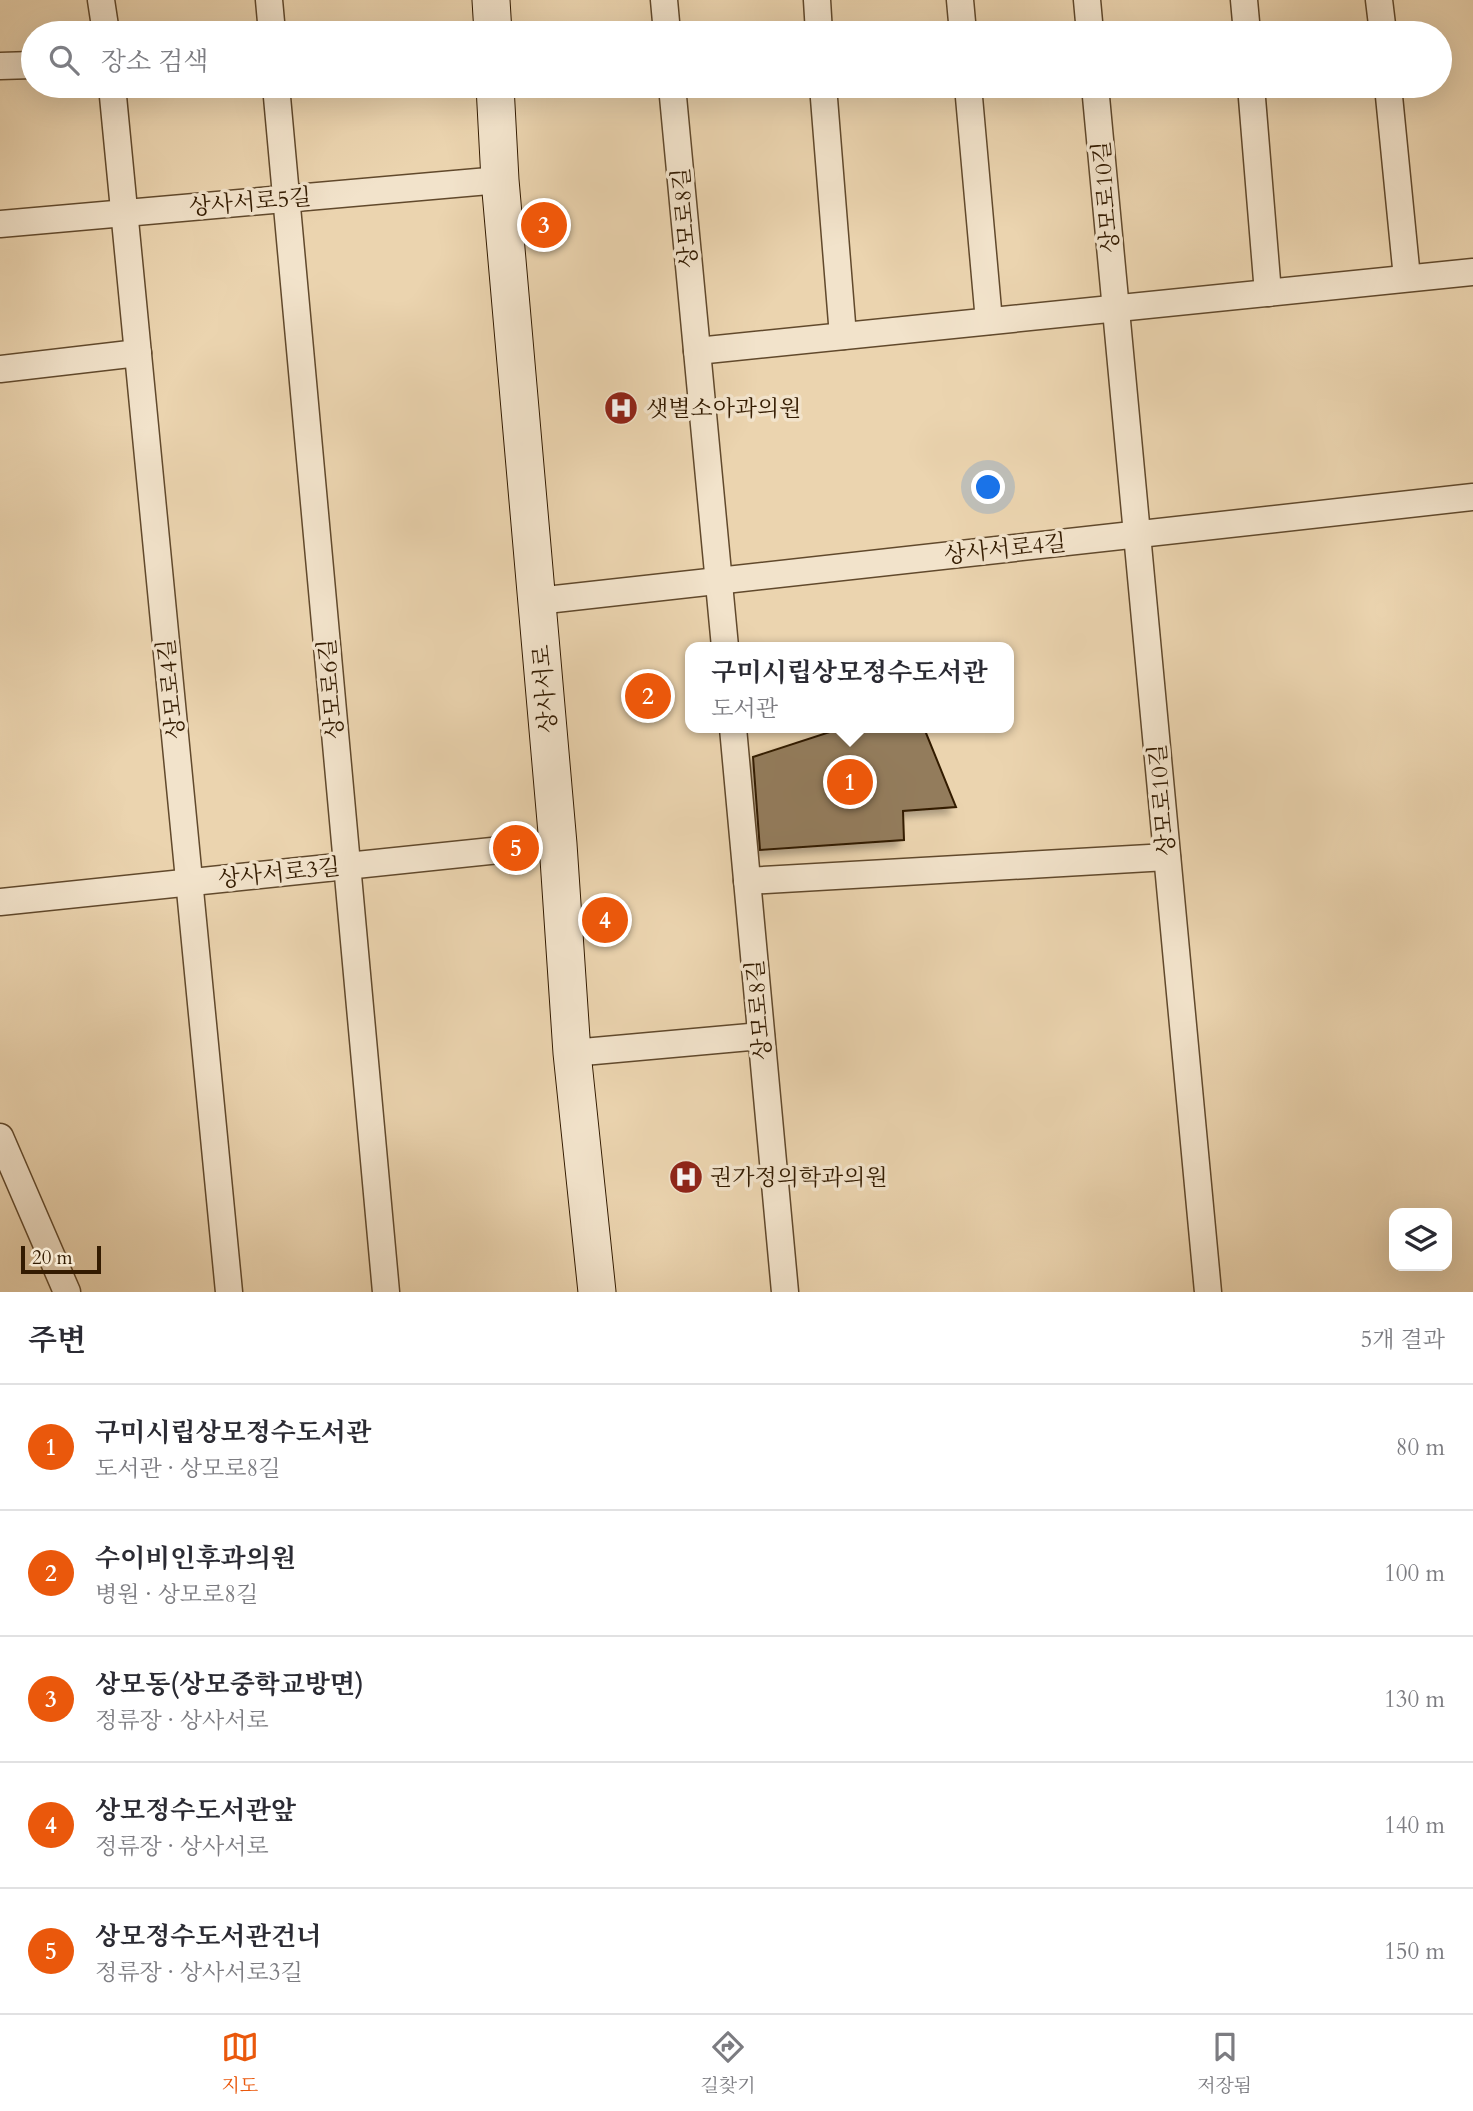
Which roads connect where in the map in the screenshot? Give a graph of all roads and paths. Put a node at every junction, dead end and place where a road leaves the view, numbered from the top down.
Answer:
1 (101, 0) edge
2 (269, 0) edge
3 (491, 0) edge
4 (664, 0) edge
5 (817, 0) edge
6 (960, 0) edge
7 (1087, 0) edge
8 (1244, 0) edge
9 (1379, 0) edge
10 (104, 21) edge
11 (271, 21) edge
12 (492, 21) edge
13 (666, 21) edge
14 (818, 21) edge
15 (962, 21) edge
16 (1089, 21) edge
17 (1246, 21) edge
18 (1381, 21) edge
19 (21, 65) edge
20 (0, 66) edge
21 (113, 98) edge
22 (277, 98) edge
23 (496, 98) edge
24 (673, 98) edge
25 (824, 98) edge
26 (969, 98) edge
27 (1096, 98) edge
28 (1252, 98) edge
29 (1389, 98) edge
30 (500, 180) junction
31 (287, 199) junction
32 (124, 213) junction
33 (0, 224) edge
34 (1473, 272) edge
35 (1407, 278) junction
36 (1268, 293) junction
37 (1116, 308) junction
38 (989, 321) junction
39 (843, 336) junction
40 (697, 351) junction
41 (138, 353) junction
42 (0, 369) edge
43 (1473, 497) edge
44 (1137, 534) junction
45 (719, 581) junction
46 (537, 601) junction
47 (725, 642) edge
48 (733, 733) edge
49 (558, 844) junction
50 (1167, 857) junction
51 (348, 866) junction
52 (747, 881) junction
53 (190, 883) junction
54 (0, 902) edge
55 (761, 1036) junction
56 (572, 1053) junction
57 (0, 1137) edge
58 (67, 1292) edge
59 (229, 1292) edge
60 (386, 1292) edge
61 (597, 1292) edge
62 (785, 1292) edge
63 (1208, 1292) edge

1 - 10 street
2 - 11 street
3 - 12 street
4 - 13 street
5 - 14 street
6 - 15 street
7 - 16 street
8 - 17 street
9 - 18 street
19 - 20 street
21 - 32 street, 상모로4길
22 - 31 street, 상모로6길
23 - 30 street, 상사서로
24 - 40 street, 상모로8길
25 - 39 street
26 - 38 street
27 - 37 street, 상모로10길
28 - 36 street
29 - 35 street
30 - 31 street, 상사서로5길
30 - 46 street, 상사서로
31 - 32 street, 상사서로5길
31 - 51 street, 상모로6길
32 - 33 street, 상사서로5길
32 - 41 street, 상모로4길
34 - 35 street
35 - 36 street
36 - 37 street
37 - 38 street
37 - 44 street, 상모로10길
38 - 39 street
39 - 40 street
40 - 45 street, 상모로8길
41 - 42 street
41 - 53 street, 상모로4길
43 - 44 street, 상사서로4길
44 - 45 street, 상사서로4길
44 - 50 street, 상모로10길
45 - 46 street, 상사서로4길
45 - 47 street, 상모로8길
46 - 49 street, 상사서로
48 - 52 street, 상모로8길
49 - 51 street, 상사서로3길
49 - 56 street, 상사서로
50 - 52 street
50 - 63 street, 상모로10길
51 - 53 street, 상사서로3길
51 - 60 street, 상모로6길
52 - 55 street, 상모로8길
53 - 54 street, 상사서로3길
53 - 59 street, 상모로4길
55 - 56 street
55 - 62 street, 상모로8길
56 - 61 street, 상사서로
57 - 58 street

